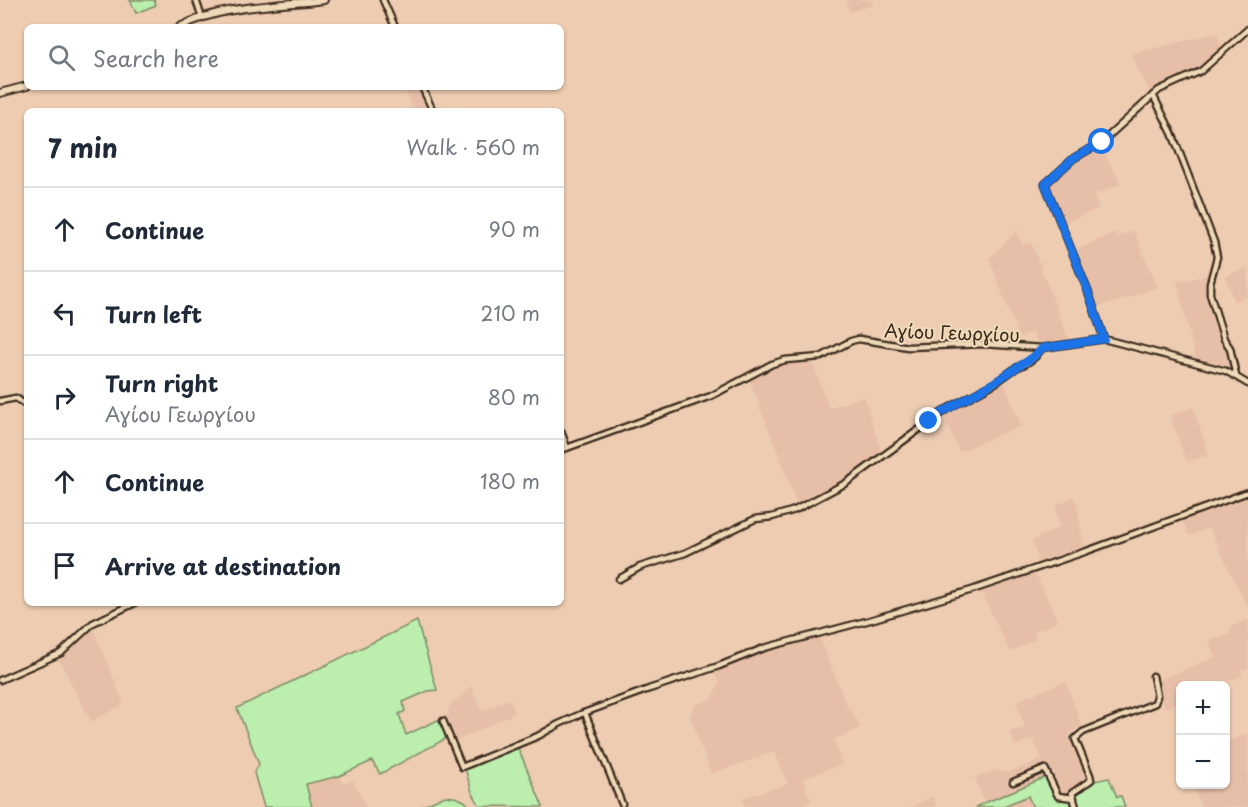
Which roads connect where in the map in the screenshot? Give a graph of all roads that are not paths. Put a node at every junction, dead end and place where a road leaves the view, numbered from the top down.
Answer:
1 (196, 0) edge
2 (324, 0) edge
3 (383, 0) edge
4 (202, 18) junction
5 (185, 24) edge
6 (394, 24) edge
7 (1248, 29) edge
8 (24, 87) edge
9 (424, 90) edge
10 (0, 93) edge
11 (1153, 95) junction
12 (432, 108) edge
13 (1104, 339) junction
14 (1042, 348) junction
15 (1236, 376) junction
16 (1248, 384) edge
17 (0, 401) edge
18 (24, 404) edge
19 (564, 440) edge
20 (567, 448) junction
21 (564, 449) edge
22 (1248, 492) edge
23 (619, 579) dead end
24 (129, 606) edge
25 (1153, 676) dead end
26 (0, 681) edge
27 (585, 713) junction
28 (443, 721) dead end
29 (1013, 782) dead end
30 (1074, 798) junction
31 (622, 804) dead end
32 (1076, 807) edge

1 - 4 street
2 - 4 street
3 - 6 street
4 - 5 street
7 - 11 street
8 - 10 street
9 - 12 street
11 - 13 street
11 - 15 street
13 - 14 street, Αγίου Γεωργίου
13 - 15 street, Αγίου Γεωργίου
14 - 20 street, Αγίου Γεωργίου
14 - 23 street
15 - 16 street, Αγίου Γεωργίου
17 - 18 street
19 - 20 street
20 - 21 street, Αγίου Γεωργίου
22 - 27 street
24 - 26 street
25 - 30 street
27 - 28 street
27 - 31 street
29 - 30 street
30 - 32 street

